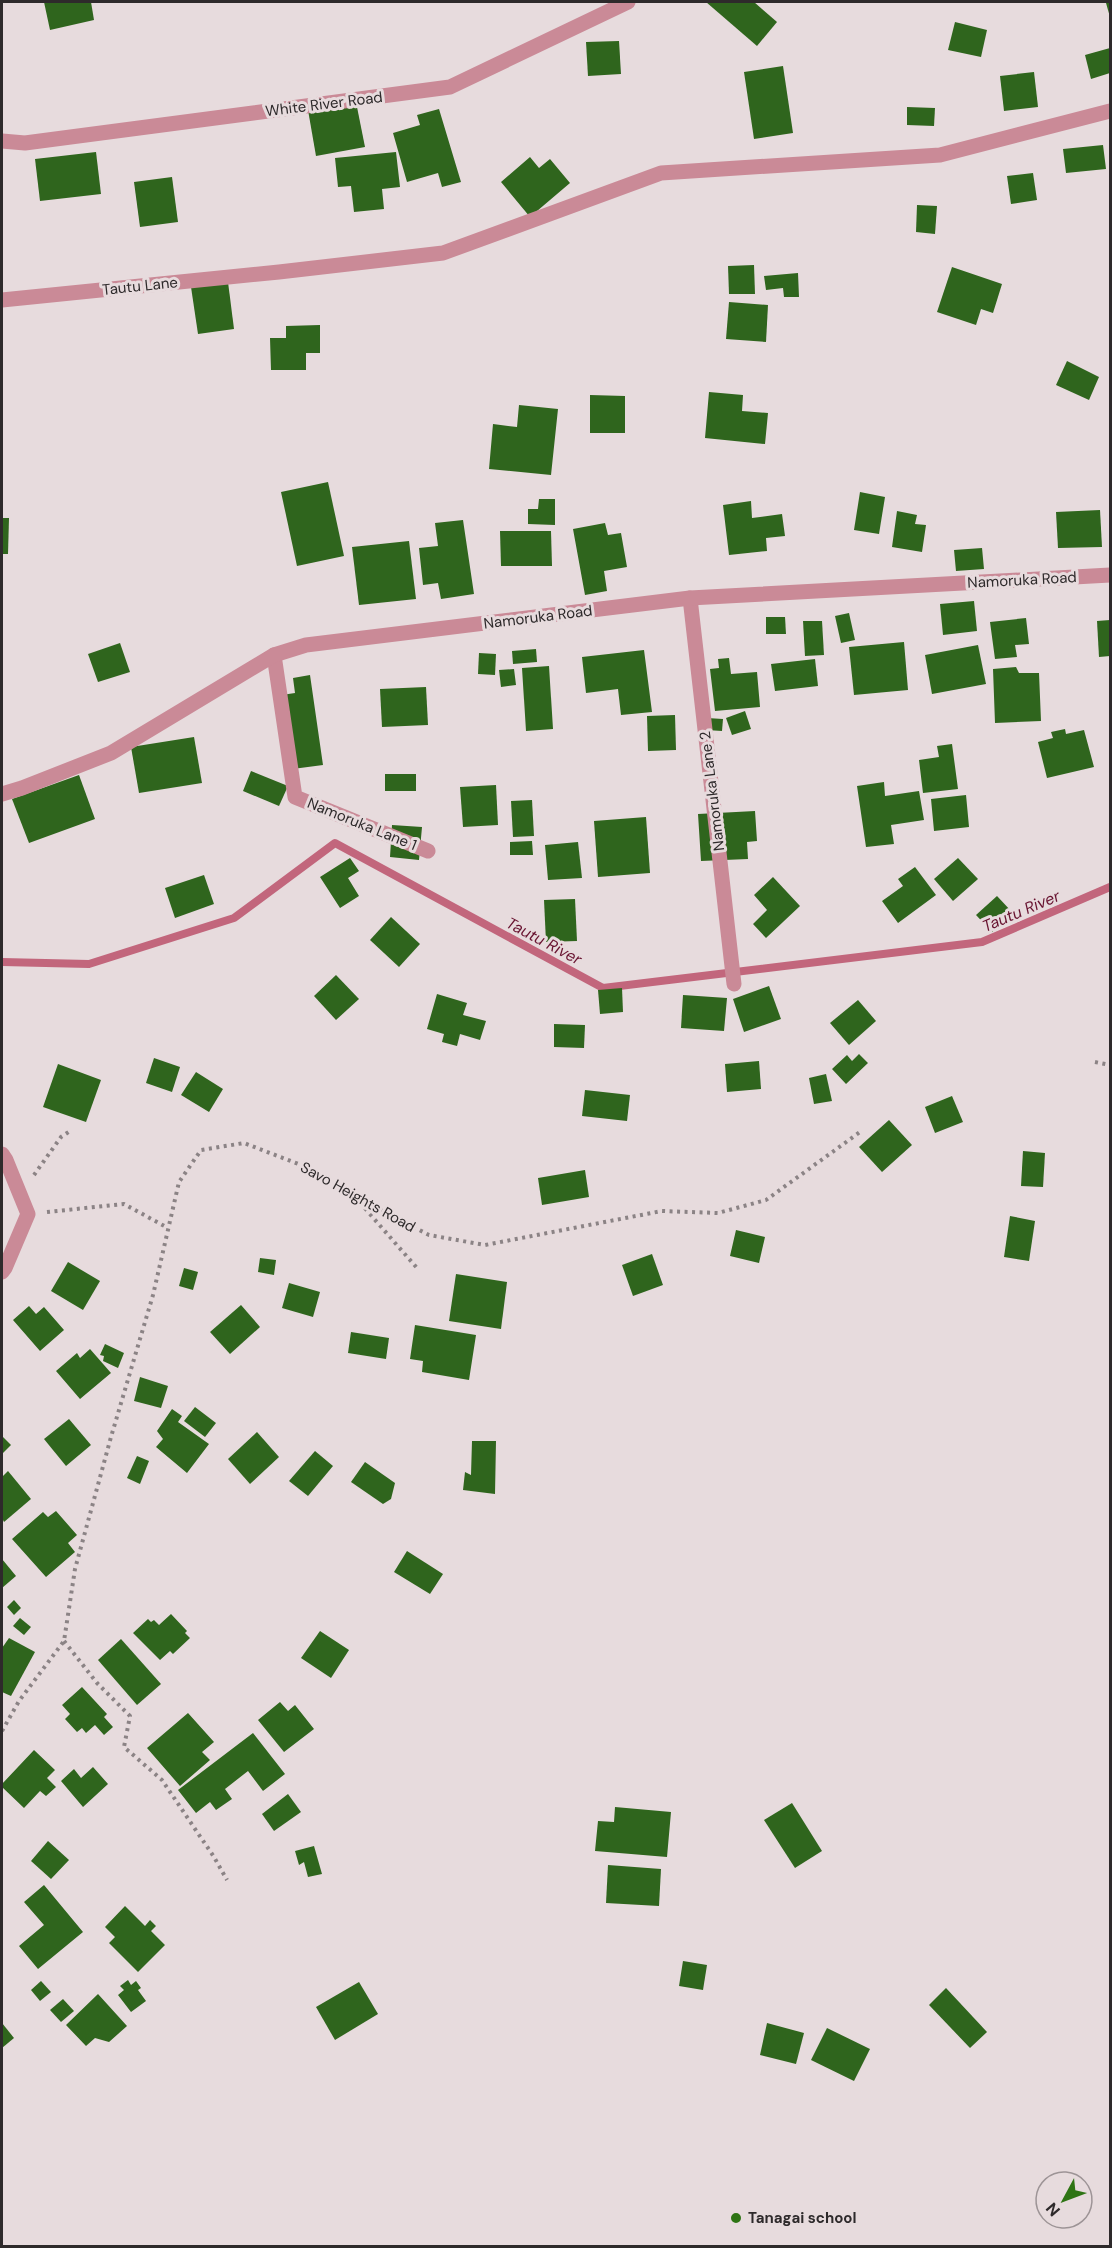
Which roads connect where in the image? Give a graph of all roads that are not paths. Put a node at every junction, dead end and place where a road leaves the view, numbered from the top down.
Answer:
1 (628, 2) edge
2 (1110, 111) edge
3 (2, 141) edge
4 (2, 300) edge
5 (1110, 575) edge
6 (690, 598) junction
7 (274, 655) junction
8 (2, 794) edge
9 (428, 850) dead end
10 (734, 984) dead end
11 (2, 1154) edge
12 (2, 1272) edge

1 - 3 street, White River Road
2 - 4 street, Tautu Lane
5 - 6 street, Namoruka Road
6 - 7 street, Namoruka Road
6 - 10 street, Namoruka Lane 2
7 - 8 street, Namoruka Road
7 - 9 street, Namoruka Lane 1
11 - 12 street

